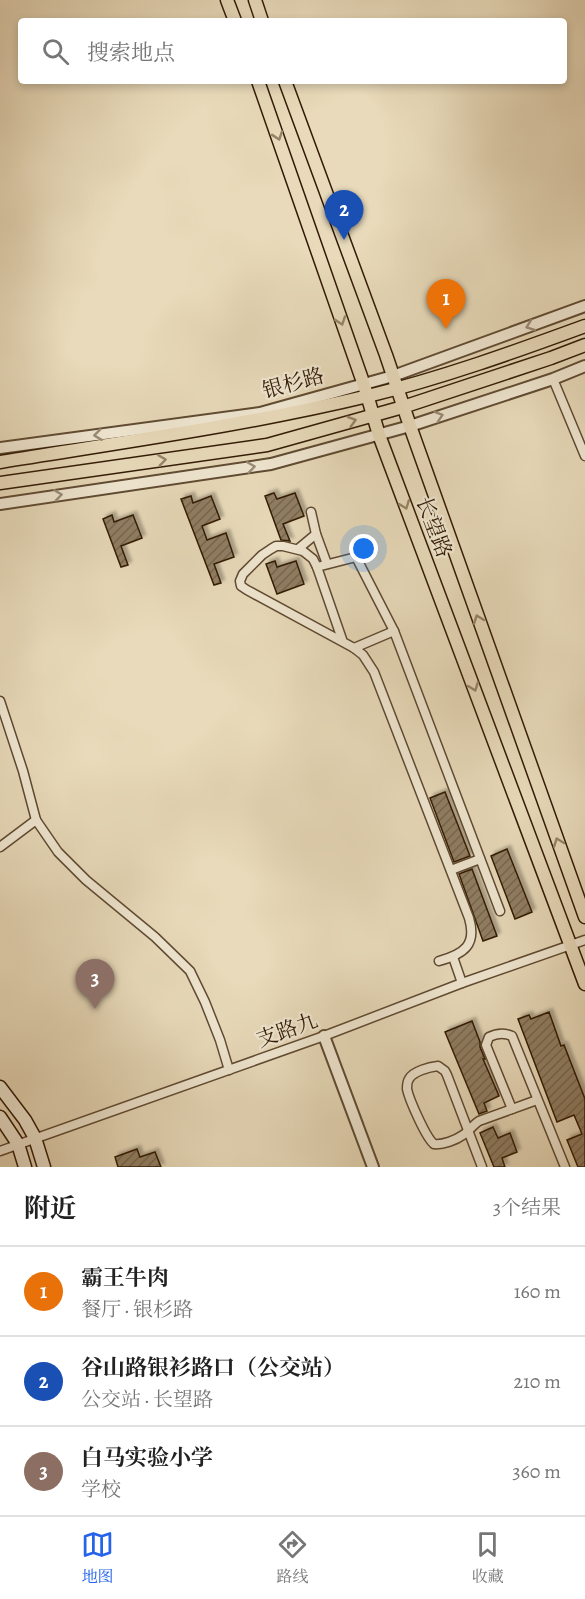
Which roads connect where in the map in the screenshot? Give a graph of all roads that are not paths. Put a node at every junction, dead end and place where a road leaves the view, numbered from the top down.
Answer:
1 (227, 0) edge
2 (255, 0) edge
3 (234, 18) edge
4 (261, 18) edge
5 (259, 84) edge
6 (286, 84) edge
7 (585, 306) edge
8 (585, 326) edge
9 (585, 345) edge
10 (585, 366) edge
11 (553, 379) junction
12 (395, 382) junction
13 (365, 390) junction
14 (403, 407) junction
15 (374, 415) junction
16 (410, 426) junction
17 (379, 435) junction
18 (0, 448) edge
19 (585, 456) edge
20 (0, 462) edge
21 (0, 483) edge
22 (0, 504) edge
23 (312, 512) dead end
24 (316, 534) junction
25 (298, 549) junction
26 (327, 564) junction
27 (317, 567) junction
28 (394, 631) junction
29 (343, 642) junction
30 (354, 648) junction
31 (0, 701) edge
32 (36, 820) junction
33 (0, 848) edge
34 (480, 859) junction
35 (451, 870) junction
36 (500, 911) dead end
37 (585, 917) edge
38 (585, 940) edge
39 (571, 945) junction
40 (453, 957) junction
41 (439, 962) dead end
42 (462, 983) junction
43 (585, 984) edge
44 (324, 1036) junction
45 (229, 1070) junction
46 (0, 1087) edge
47 (537, 1100) junction
48 (512, 1109) junction
49 (0, 1117) edge
50 (468, 1130) junction
51 (35, 1138) junction
52 (18, 1144) junction
53 (0, 1151) edge
54 (25, 1167) edge
55 (44, 1167) edge
56 (373, 1167) edge
57 (482, 1167) edge
58 (565, 1167) edge

1 - 3 main road
2 - 4 main road
5 -> 13 main road, 长望路
6 - 12 main road, 长望路
7 -> 12 street, 银杉路
8 - 12 main road, 银杉路
9 - 14 main road
10 - 11 street
16 -> 11 street
11 - 19 street
12 - 13 main road, 银杉路
12 - 14 main road, 长望路
13 - 15 main road, 长望路
13 -> 18 street, 银杉路
13 - 20 main road, 银杉路
14 - 15 main road
14 - 16 main road, 长望路
15 - 17 main road, 长望路
21 -> 15 main road
16 - 17 street
37 -> 16 main road, 长望路
22 -> 17 street
17 -> 39 main road, 长望路
23 - 24 street
24 - 25 street
24 - 26 street
25 - 27 street
25 - 29 street
26 - 27 street
26 - 28 street
27 - 29 street
28 - 30 street
28 - 34 street
29 - 30 street
30 - 35 street
31 - 32 street
32 - 33 street
32 - 45 street
34 - 35 street
34 - 36 street
35 - 40 street
38 - 39 street, 支路九
39 - 42 street, 支路九
39 - 43 main road, 长望路
40 - 41 street
40 - 42 street
42 - 44 street, 支路九
44 - 45 street, 支路九
44 - 56 street
45 - 51 street, 支路九
46 - 51 main road
47 - 48 street
47 - 48 street
47 - 58 street
48 - 50 street
49 - 52 main road
50 - 50 street
50 - 57 street
51 - 52 street, 支路九
51 - 55 main road
52 - 53 street, 支路九
52 - 54 main road

